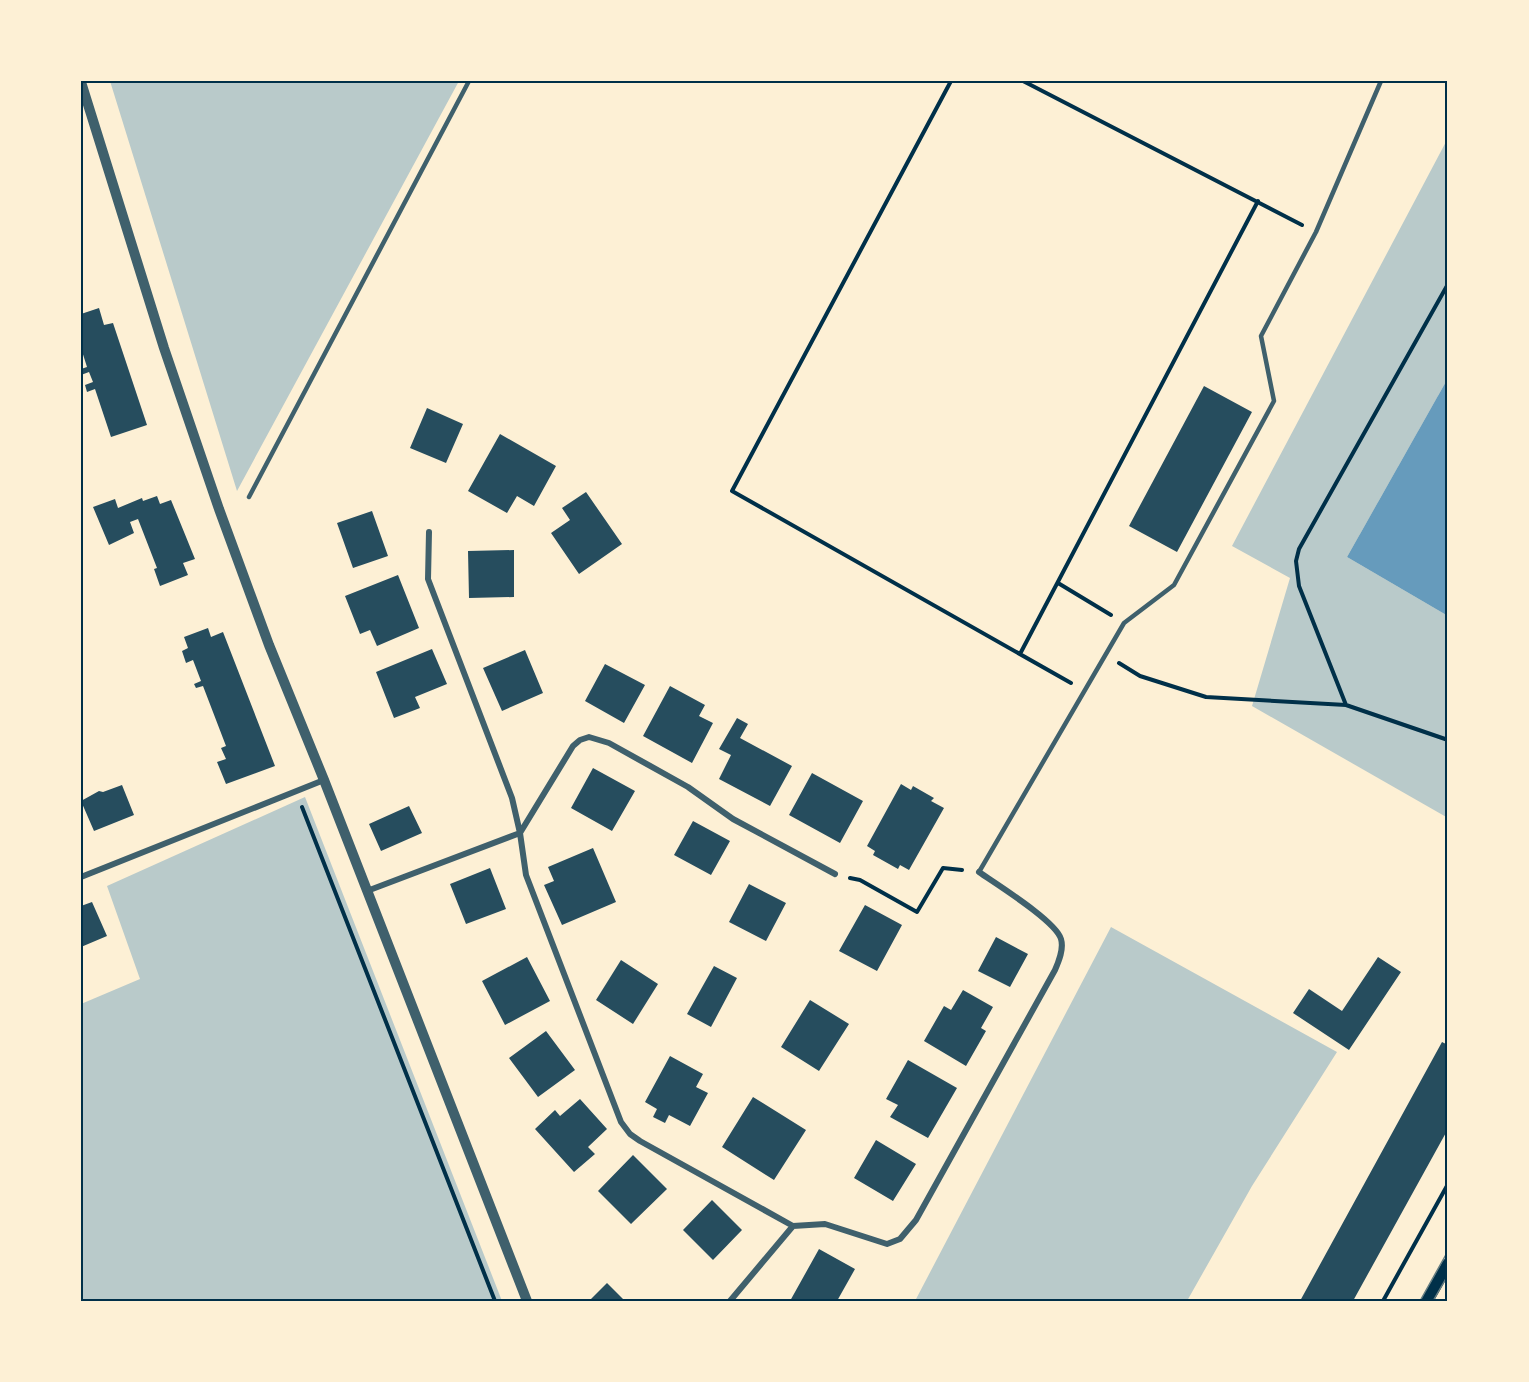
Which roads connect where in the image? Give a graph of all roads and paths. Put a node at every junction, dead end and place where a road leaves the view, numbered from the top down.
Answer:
1 (469, 81) edge
2 (951, 81) edge
3 (1023, 81) edge
4 (1381, 81) edge
5 (81, 82) edge
6 (1258, 201) junction
7 (1316, 232) junction
8 (1448, 285) edge
9 (249, 497) dead end
10 (429, 532) dead end
11 (1058, 583) junction
12 (1125, 623) junction
13 (1020, 654) junction
14 (1106, 655) junction
15 (1085, 691) junction
16 (1346, 705) junction
17 (1448, 740) edge
18 (324, 780) junction
19 (297, 790) junction
20 (520, 833) junction
21 (979, 872) junction
22 (835, 874) joint
23 (81, 877) edge
24 (367, 891) junction
25 (1448, 1184) edge
26 (793, 1226) junction
27 (1448, 1264) edge
28 (495, 1301) edge
29 (527, 1301) edge
30 (730, 1301) edge
31 (1383, 1301) edge
32 (1427, 1301) edge

1 - 9 lane
2 - 13 path
3 - 6 path
4 - 7 lane
5 - 18 street
6 - 7 path
6 - 11 path
7 - 12 lane
8 - 16 path
10 - 20 street
11 - 12 path
11 - 13 path
12 - 14 lane
13 - 15 path
14 - 15 lane
14 - 16 path
15 - 21 lane
16 - 17 path
18 - 19 street
18 - 24 street
19 - 23 street
19 - 28 path
20 - 22 street
20 - 24 street
20 - 26 street
21 - 22 path
21 - 26 street
24 - 29 street
25 - 31 path
26 - 30 street
27 - 32 main road

